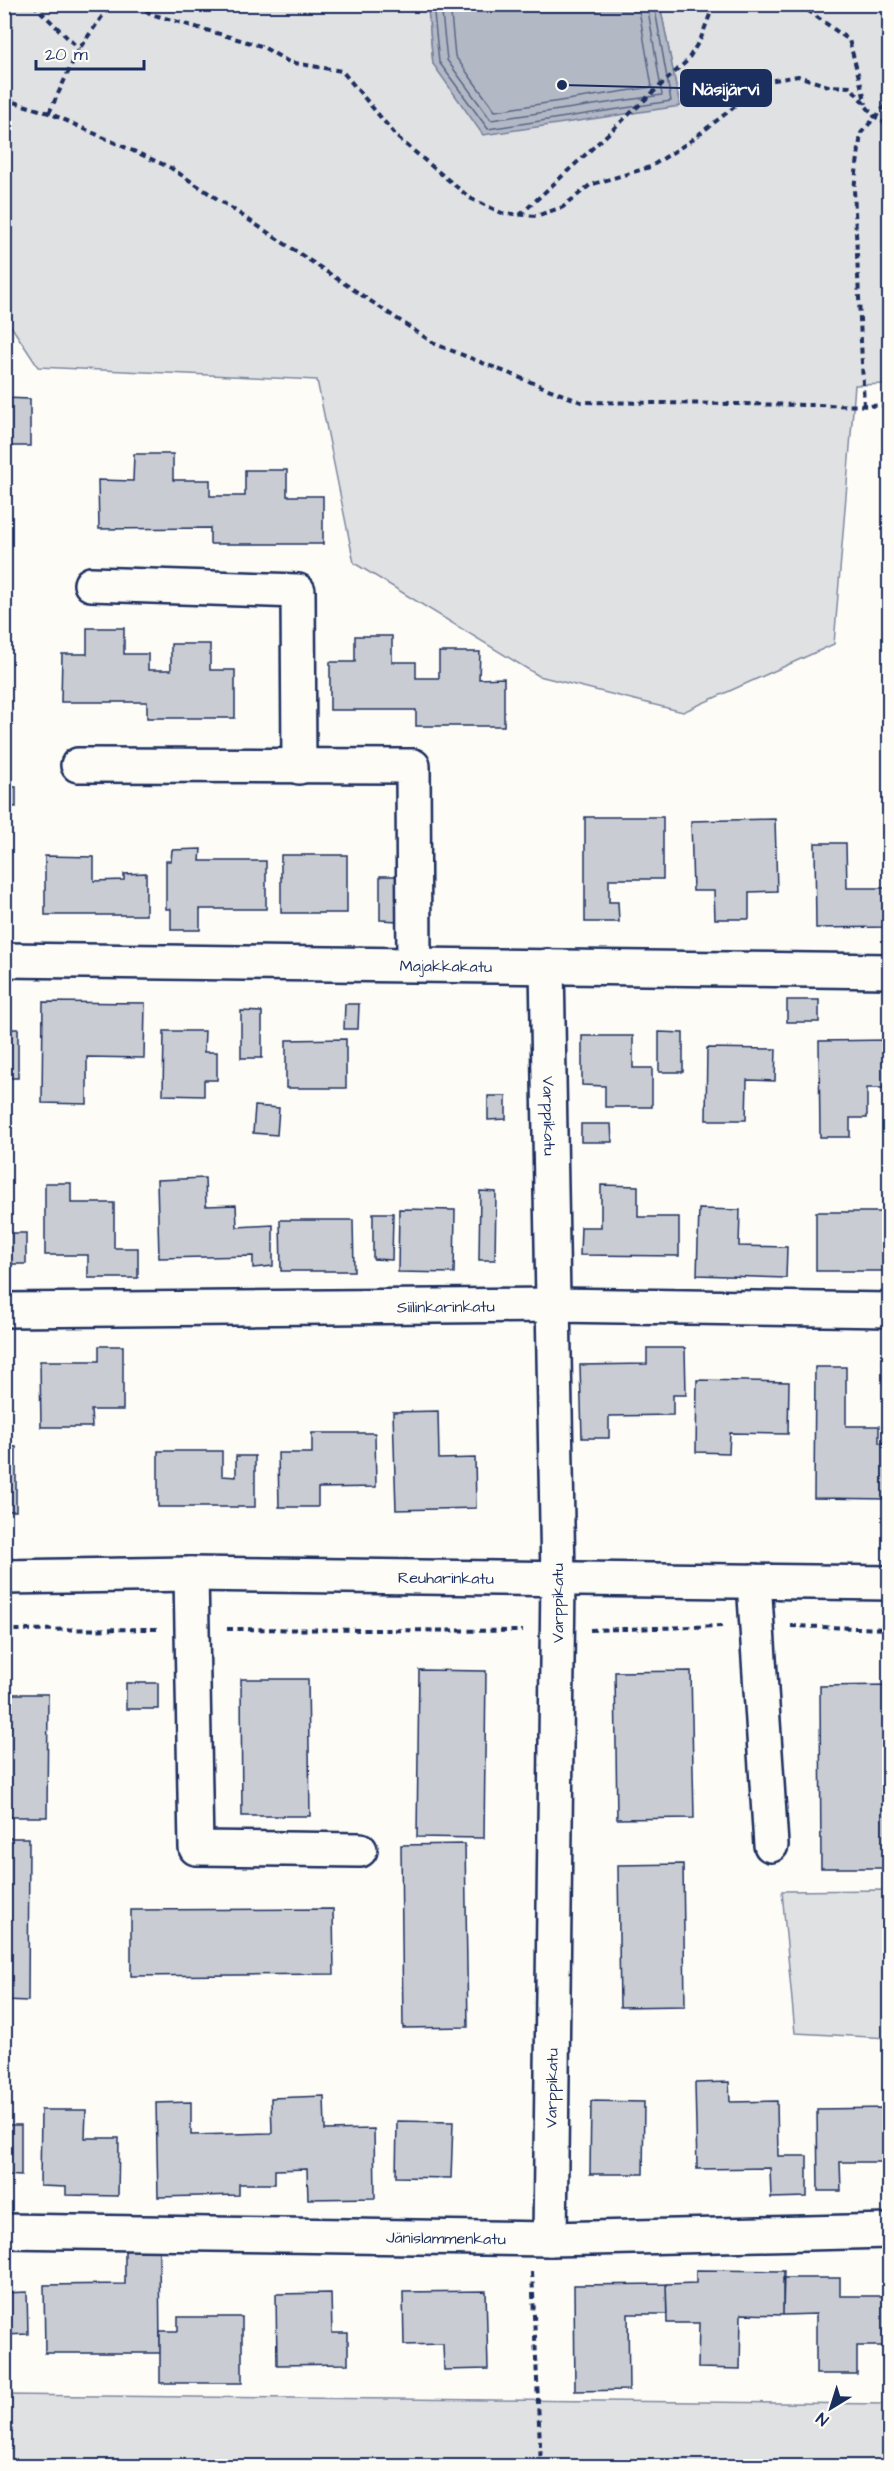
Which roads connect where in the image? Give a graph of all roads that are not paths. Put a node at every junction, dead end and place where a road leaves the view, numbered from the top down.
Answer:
1 (91, 584) dead end
2 (78, 765) dead end
3 (299, 767) junction
4 (4, 960) edge
5 (414, 964) junction
6 (548, 966) junction
7 (890, 971) edge
8 (554, 1305) junction
9 (4, 1310) edge
10 (890, 1310) edge
11 (190, 1574) junction
12 (4, 1577) edge
13 (558, 1579) junction
14 (754, 1581) junction
15 (890, 1583) edge
16 (771, 1845) dead end
17 (360, 1850) dead end
18 (4, 2231) edge
19 (890, 2231) edge
20 (540, 2239) junction

1 - 3 street
2 - 3 street
3 - 5 street
4 - 5 street, Majakkakatu
5 - 6 street, Majakkakatu
6 - 7 street, Majakkakatu
6 - 8 street, Varppikatu
8 - 9 street, Siilinkarinkatu
8 - 10 street, Siilinkarinkatu
8 - 13 street, Varppikatu
11 - 12 street, Reuharinkatu
11 - 13 street, Reuharinkatu
11 - 17 street
13 - 14 street, Reuharinkatu
13 - 20 street, Varppikatu
14 - 15 street, Reuharinkatu
14 - 16 street
18 - 20 street, Jänislammenkatu
19 - 20 street, Jänislammenkatu

